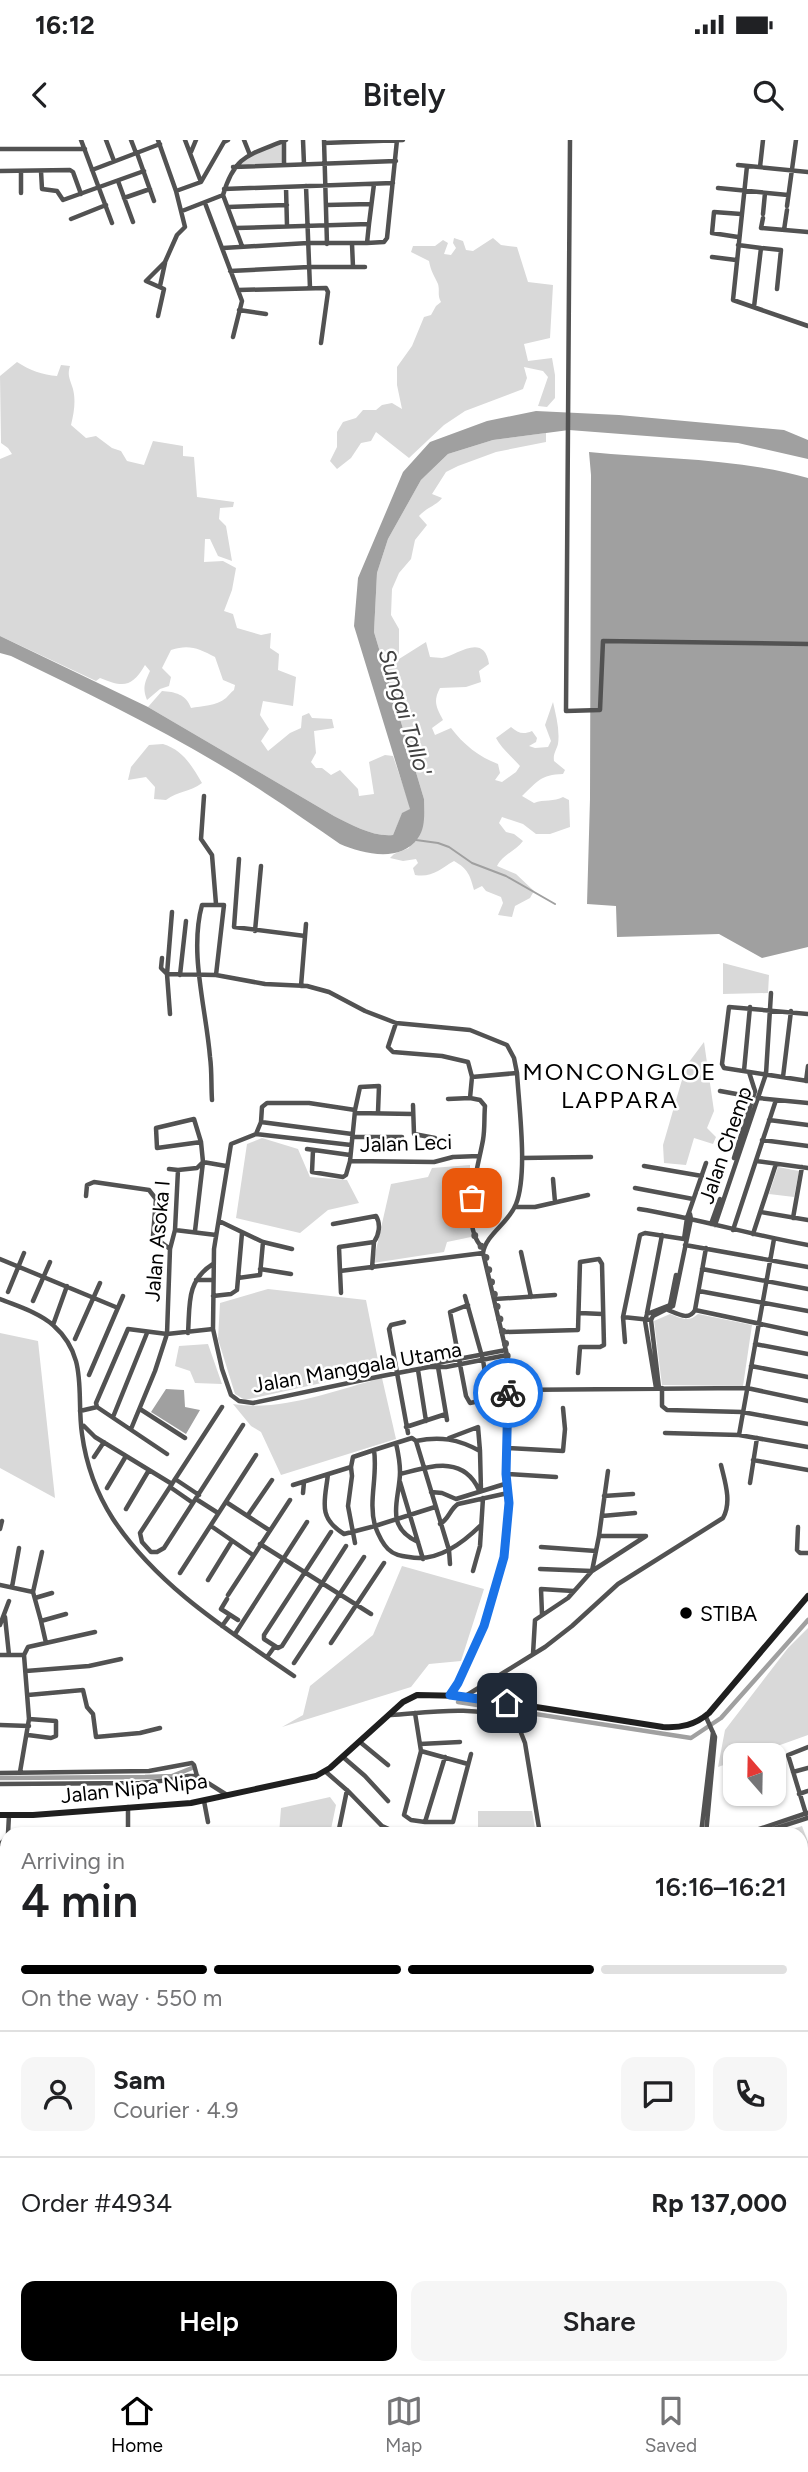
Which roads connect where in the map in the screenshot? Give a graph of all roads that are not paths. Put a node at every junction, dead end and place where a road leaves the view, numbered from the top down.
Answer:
1 (4, 140) edge
2 (81, 140) edge
3 (106, 140) edge
4 (131, 140) edge
5 (185, 140) edge
6 (196, 140) edge
7 (244, 140) edge
8 (303, 140) edge
9 (397, 140) edge
10 (403, 140) edge
11 (570, 140) edge
12 (762, 140) edge
13 (796, 140) edge
14 (225, 141) edge
15 (285, 141) edge
16 (324, 141) edge
17 (345, 141) edge
18 (159, 142) edge
19 (0, 148) edge
20 (85, 149) junction
21 (136, 153) junction
22 (190, 153) junction
23 (250, 155) junction
24 (396, 161) junction
25 (114, 162) junction
26 (325, 163) junction
27 (284, 164) junction
28 (304, 164) junction
29 (738, 165) dead end
30 (747, 166) junction
31 (233, 167) junction
32 (760, 167) junction
33 (92, 170) junction
34 (0, 171) edge
35 (21, 171) junction
36 (41, 171) junction
37 (144, 171) junction
38 (792, 171) junction
39 (808, 172) edge
40 (118, 181) junction
41 (201, 182) junction
42 (393, 183) junction
43 (374, 184) junction
44 (306, 186) junction
45 (325, 186) junction
46 (286, 187) junction
47 (99, 188) junction
48 (719, 188) dead end
49 (150, 189) junction
50 (176, 191) junction
51 (743, 191) junction
52 (223, 192) junction
53 (20, 193) dead end
54 (765, 193) junction
55 (81, 194) junction
56 (788, 195) junction
57 (124, 198) junction
58 (154, 201) dead end
59 (205, 203) junction
60 (371, 204) junction
61 (106, 205) junction
62 (287, 205) junction
63 (326, 205) junction
64 (228, 207) junction
65 (182, 211) junction
66 (741, 214) junction
67 (71, 219) dead end
68 (133, 222) dead end
69 (113, 223) dead end
70 (369, 224) junction
71 (308, 225) junction
72 (327, 225) junction
73 (288, 226) junction
74 (236, 228) junction
75 (784, 230) junction
76 (808, 231) edge
77 (738, 237) junction
78 (308, 243) junction
79 (367, 243) junction
80 (327, 244) junction
81 (352, 244) junction
82 (738, 245) junction
83 (242, 246) junction
84 (223, 248) junction
85 (761, 248) junction
86 (712, 257) dead end
87 (736, 260) junction
88 (165, 262) junction
89 (309, 267) junction
90 (353, 267) junction
91 (365, 267) dead end
92 (230, 271) junction
93 (160, 286) junction
94 (310, 288) junction
95 (777, 289) dead end
96 (238, 290) junction
97 (754, 307) junction
98 (239, 310) junction
99 (266, 314) dead end
100 (158, 316) dead end
101 (808, 326) edge
102 (233, 337) dead end
103 (321, 343) dead end
104 (808, 644) edge
105 (204, 796) dead end
106 (239, 859) dead end
107 (261, 866) dead end
108 (216, 904) junction
109 (224, 905) junction
110 (236, 906) junction
111 (172, 912) dead end
112 (186, 921) dead end
113 (306, 924) dead end
114 (255, 931) junction
115 (305, 936) junction
116 (162, 958) dead end
117 (167, 974) junction
118 (180, 975) junction
119 (216, 975) junction
120 (199, 976) junction
121 (301, 985) junction
122 (771, 993) dead end
123 (751, 1007) junction
124 (771, 1010) junction
125 (791, 1012) junction
126 (170, 1014) dead end
127 (808, 1014) edge
128 (396, 1023) junction
129 (808, 1066) edge
130 (746, 1071) junction
131 (517, 1073) junction
132 (766, 1074) junction
133 (472, 1077) junction
134 (783, 1077) junction
135 (807, 1081) edge
136 (720, 1091) dead end
137 (756, 1097) junction
138 (470, 1098) junction
139 (448, 1099) dead end
140 (212, 1100) dead end
141 (775, 1100) junction
142 (808, 1103) edge
143 (413, 1105) dead end
144 (355, 1111) junction
145 (377, 1112) junction
146 (413, 1114) junction
147 (769, 1120) junction
148 (261, 1122) junction
149 (808, 1125) edge
150 (256, 1134) junction
151 (352, 1135) junction
152 (402, 1137) dead end
153 (435, 1138) dead end
154 (762, 1140) junction
155 (201, 1142) junction
156 (351, 1145) junction
157 (808, 1146) edge
158 (307, 1149) dead end
159 (313, 1150) junction
160 (479, 1156) junction
161 (590, 1157) dead end
162 (350, 1158) junction
163 (522, 1158) junction
164 (756, 1161) junction
165 (203, 1162) junction
166 (706, 1163) dead end
167 (776, 1164) junction
168 (226, 1166) junction
169 (644, 1166) dead end
170 (805, 1167) edge
171 (169, 1170) dead end
172 (178, 1170) junction
173 (702, 1176) junction
174 (554, 1179) dead end
175 (635, 1188) dead end
176 (589, 1195) dead end
177 (86, 1196) dead end
178 (693, 1199) junction
179 (555, 1202) junction
180 (515, 1207) junction
181 (639, 1209) dead end
182 (761, 1212) junction
183 (690, 1217) junction
184 (793, 1218) junction
185 (808, 1220) edge
186 (219, 1221) junction
187 (332, 1224) dead end
188 (713, 1225) junction
189 (175, 1230) junction
190 (733, 1230) junction
191 (195, 1231) junction
192 (242, 1233) junction
193 (753, 1234) junction
194 (216, 1235) junction
195 (662, 1235) junction
196 (774, 1239) junction
197 (263, 1242) junction
198 (374, 1242) junction
199 (685, 1242) junction
200 (808, 1245) edge
201 (706, 1248) junction
202 (170, 1249) junction
203 (292, 1249) dead end
204 (484, 1251) junction
205 (521, 1252) dead end
206 (24, 1253) dead end
207 (0, 1259) edge
208 (770, 1260) junction
209 (50, 1262) dead end
210 (213, 1264) junction
211 (19, 1265) junction
212 (808, 1267) edge
213 (372, 1268) junction
214 (260, 1269) junction
215 (702, 1269) junction
216 (340, 1271) junction
217 (291, 1275) dead end
218 (44, 1276) junction
219 (238, 1278) junction
220 (195, 1280) junction
221 (212, 1280) junction
222 (766, 1282) junction
223 (100, 1283) dead end
224 (67, 1286) junction
225 (808, 1289) edge
226 (699, 1291) junction
227 (8, 1292) dead end
228 (341, 1293) dead end
229 (555, 1294) dead end
230 (94, 1296) junction
231 (123, 1296) dead end
232 (213, 1296) junction
233 (465, 1296) dead end
234 (531, 1297) junction
235 (0, 1299) edge
236 (495, 1299) junction
237 (33, 1301) dead end
238 (762, 1302) junction
239 (468, 1305) junction
240 (118, 1308) junction
241 (668, 1310) junction
242 (695, 1310) junction
243 (808, 1311) edge
244 (580, 1313) junction
245 (602, 1314) junction
246 (623, 1317) junction
247 (649, 1318) junction
248 (404, 1322) dead end
249 (758, 1324) junction
250 (53, 1325) junction
251 (213, 1329) junction
252 (503, 1332) junction
253 (147, 1333) junction
254 (188, 1333) junction
255 (167, 1334) junction
256 (808, 1334) edge
257 (75, 1339) dead end
258 (625, 1342) dead end
259 (755, 1344) junction
260 (507, 1353) junction
261 (808, 1354) edge
262 (482, 1357) junction
263 (460, 1362) junction
264 (438, 1366) junction
265 (751, 1366) junction
266 (418, 1369) junction
267 (396, 1373) junction
268 (578, 1373) dead end
269 (89, 1375) dead end
270 (808, 1377) edge
271 (659, 1388) junction
272 (747, 1388) junction
273 (508, 1390) junction
274 (489, 1399) junction
275 (808, 1401) edge
276 (491, 1406) dead end
277 (97, 1407) junction
278 (222, 1407) dead end
279 (563, 1408) dead end
280 (140, 1409) junction
281 (80, 1411) junction
282 (742, 1412) junction
283 (446, 1414) junction
284 (113, 1417) junction
285 (447, 1420) dead end
286 (426, 1421) junction
287 (808, 1424) edge
288 (243, 1425) dead end
289 (84, 1426) dead end
290 (131, 1429) junction
291 (665, 1433) dead end
292 (739, 1436) junction
293 (185, 1438) dead end
294 (757, 1438) junction
295 (448, 1439) junction
296 (416, 1441) junction
297 (104, 1442) junction
298 (396, 1443) junction
299 (808, 1447) edge
300 (506, 1448) junction
301 (374, 1450) junction
302 (480, 1451) junction
303 (167, 1454) dead end
304 (256, 1455) dead end
305 (126, 1456) junction
306 (94, 1457) dead end
307 (753, 1460) junction
308 (721, 1465) dead end
309 (351, 1467) junction
310 (424, 1468) junction
311 (149, 1470) junction
312 (808, 1470) edge
313 (608, 1471) dead end
314 (328, 1474) junction
315 (506, 1474) junction
316 (400, 1478) junction
317 (556, 1478) dead end
318 (272, 1480) dead end
319 (304, 1482) junction
320 (173, 1483) junction
321 (508, 1483) junction
322 (750, 1483) dead end
323 (293, 1485) dead end
324 (107, 1488) dead end
325 (481, 1491) junction
326 (432, 1492) junction
327 (303, 1493) dead end
328 (509, 1493) junction
329 (633, 1494) dead end
330 (604, 1496) junction
331 (482, 1498) junction
332 (196, 1499) junction
333 (290, 1500) dead end
334 (226, 1502) junction
335 (435, 1507) junction
336 (126, 1509) dead end
337 (218, 1513) junction
338 (635, 1513) dead end
339 (410, 1515) junction
340 (248, 1516) junction
341 (601, 1516) junction
342 (396, 1519) junction
343 (2, 1521) dead end
344 (307, 1522) dead end
345 (440, 1524) junction
346 (481, 1524) junction
347 (211, 1525) junction
348 (375, 1525) junction
349 (798, 1527) dead end
350 (0, 1529) edge
351 (269, 1530) junction
352 (331, 1532) dead end
353 (352, 1532) junction
354 (599, 1536) junction
355 (232, 1541) junction
356 (418, 1542) junction
357 (355, 1543) dead end
358 (260, 1544) junction
359 (346, 1546) dead end
360 (541, 1547) dead end
361 (19, 1548) dead end
362 (148, 1548) junction
363 (449, 1550) junction
364 (596, 1551) junction
365 (42, 1552) dead end
366 (808, 1553) edge
367 (253, 1555) junction
368 (142, 1556) junction
369 (364, 1557) dead end
370 (284, 1559) junction
371 (423, 1559) junction
372 (384, 1563) dead end
373 (450, 1564) dead end
374 (540, 1569) dead end
375 (473, 1571) dead end
376 (592, 1571) junction
377 (305, 1572) junction
378 (180, 1573) dead end
379 (208, 1580) dead end
380 (322, 1583) junction
381 (0, 1585) edge
382 (12, 1587) junction
383 (573, 1591) junction
384 (52, 1593) dead end
385 (340, 1594) junction
386 (34, 1595) junction
387 (808, 1596) edge
388 (9, 1601) dead end
389 (356, 1605) junction
390 (66, 1614) dead end
391 (371, 1614) dead end
392 (230, 1615) junction
393 (542, 1615) junction
394 (5, 1617) junction
395 (238, 1620) dead end
396 (41, 1621) junction
397 (0, 1625) edge
398 (222, 1626) junction
399 (95, 1632) dead end
400 (235, 1634) junction
401 (268, 1642) junction
402 (46, 1643) junction
403 (331, 1643) dead end
404 (275, 1646) junction
405 (260, 1653) junction
406 (533, 1654) junction
407 (0, 1655) edge
408 (9, 1655) junction
409 (24, 1655) junction
410 (267, 1657) junction
411 (121, 1659) dead end
412 (294, 1663) dead end
413 (26, 1671) junction
414 (294, 1676) dead end
415 (28, 1695) junction
416 (450, 1695) junction
417 (466, 1696) junction
418 (415, 1713) junction
419 (390, 1715) junction
420 (706, 1717) junction
421 (29, 1723) junction
422 (0, 1725) edge
423 (160, 1728) dead end
424 (28, 1735) junction
425 (360, 1742) junction
426 (460, 1742) dead end
427 (420, 1744) junction
428 (808, 1747) edge
429 (421, 1751) junction
430 (471, 1754) dead end
431 (343, 1757) junction
432 (444, 1757) junction
433 (468, 1764) junction
434 (388, 1765) dead end
435 (808, 1768) edge
436 (196, 1770) junction
437 (20, 1772) junction
438 (326, 1772) junction
439 (793, 1772) junction
440 (0, 1773) edge
441 (0, 1784) edge
442 (346, 1790) junction
443 (808, 1791) edge
444 (799, 1794) junction
445 (227, 1795) junction
446 (204, 1801) junction
447 (388, 1801) dead end
448 (128, 1807) junction
449 (0, 1815) edge
450 (9, 1815) junction
451 (807, 1815) edge
452 (208, 1822) dead end
453 (425, 1822) junction
454 (382, 1826) edge
455 (8, 1827) edge
456 (128, 1827) edge
457 (339, 1827) edge
458 (539, 1827) edge
459 (704, 1827) edge
460 (767, 1827) edge
461 (776, 1827) edge

1 - 19 street
2 - 20 street
3 - 25 street
4 - 21 street
5 - 22 street
6 - 22 street
7 - 23 street
8 - 28 street
9 - 10 street
9 - 17 street
9 - 24 street
11 - 104 street
12 - 32 street
13 - 38 street
14 - 41 street
15 - 23 street
15 - 27 street
16 - 17 street
16 - 26 street
18 - 21 street
18 - 50 street
19 - 20 street
20 - 33 street
21 - 25 street
21 - 37 street
22 - 41 street
23 - 31 street
24 - 26 street
24 - 42 street
25 - 33 street
26 - 28 street
26 - 45 street
27 - 28 street
27 - 31 street
29 - 30 street
30 - 32 street
30 - 51 street
31 - 52 street
32 - 38 street
33 - 47 street
34 - 35 street
35 - 36 street
35 - 53 street
36 - 55 street
36 - 55 street
37 - 40 street
37 - 49 street
38 - 39 street
38 - 56 street
40 - 47 street
40 - 57 street
41 - 50 street
42 - 43 street
42 - 79 street
43 - 45 street
43 - 60 street
44 - 45 street
44 - 46 street
44 - 71 street
45 - 63 street
46 - 52 street
46 - 62 street
47 - 55 street
47 - 61 street
48 - 51 street
49 - 57 street
49 - 58 street
50 - 65 street
51 - 54 street
51 - 66 street
52 - 59 street
52 - 64 street
54 - 56 street
54 - 75 street
56 - 75 street
57 - 68 street
59 - 65 street
59 - 84 street
60 - 63 street
60 - 70 street
61 - 67 street
61 - 69 street
62 - 64 street
62 - 73 street
63 - 72 street
64 - 74 street
65 - 88 street
66 - 77 street
66 - 77 street
70 - 72 street
70 - 79 street
71 - 72 street
71 - 73 street
71 - 78 street
72 - 80 street
73 - 74 street
74 - 83 street
75 - 76 street
77 - 82 street
78 - 80 street
78 - 83 street
78 - 89 street
79 - 81 street
80 - 81 street
81 - 90 street
82 - 85 street
82 - 87 street
83 - 84 street
84 - 92 street
85 - 95 street
85 - 97 street
86 - 87 street
87 - 97 street
88 - 93 street
88 - 93 street
89 - 90 street
89 - 92 street
89 - 94 street
90 - 91 street
92 - 96 street
93 - 100 street
94 - 96 street
94 - 103 street
96 - 98 street
97 - 101 street
98 - 99 street
98 - 102 street
105 - 108 street
106 - 110 street
107 - 114 street
108 - 109 street
108 - 120 street
109 - 110 street
109 - 119 street
110 - 114 street
111 - 117 street
112 - 118 street
113 - 115 street
114 - 115 street
115 - 121 street
116 - 117 street
117 - 118 street
117 - 126 street
118 - 120 street
119 - 120 street
119 - 121 street
120 - 140 street
121 - 128 street
122 - 124 street, Jalan Chemp
123 - 124 street
123 - 130 street
123 - 130 street
124 - 125 street
124 - 132 street, Jalan Chemp
125 - 127 street
125 - 134 street
128 - 131 street
128 - 133 street
129 - 135 street
130 - 132 street
130 - 137 street
131 - 133 street
131 - 163 street
132 - 134 street
132 - 137 street, Jalan Chemp
133 - 138 street
134 - 135 street
136 - 137 street
137 - 141 street
137 - 188 street, Jalan Chemp
138 - 139 street
138 - 160 street
141 - 142 street
141 - 147 street
143 - 146 street
144 - 145 street
144 - 145 street
144 - 148 street
144 - 151 street
145 - 146 street
146 - 153 street
147 - 149 street
147 - 154 street
148 - 150 street
148 - 151 street
150 - 156 street
150 - 168 street, Jalan Manggala Utama
151 - 152 street
151 - 156 street
154 - 157 street
154 - 164 street
155 - 155 street
155 - 165 street
156 - 162 street
158 - 159 street
159 - 162 street
159 - 162 street, Jalan Leci
160 - 162 street, Jalan Leci
160 - 204 street
161 - 163 street
163 - 180 street
164 - 167 street
164 - 190 street
165 - 168 street
165 - 172 street, Jalan Asoka I
165 - 191 street
166 - 173 street
167 - 170 street
167 - 182 street
168 - 186 street, Jalan Manggala Utama
169 - 173 street
170 - 184 street
171 - 172 street
172 - 189 street, Jalan Asoka I
173 - 178 street
174 - 179 street
175 - 178 street
176 - 179 street
177 - 202 street
178 - 183 street
179 - 180 street
180 - 204 street
181 - 183 street
182 - 184 street
182 - 193 street
183 - 188 street
183 - 199 street
184 - 185 street
186 - 192 street
186 - 194 street, Jalan Manggala Utama
187 - 198 street
188 - 190 street
189 - 191 street
189 - 202 street, Jalan Asoka I
190 - 193 street
191 - 194 street
192 - 197 street
192 - 219 street
193 - 196 street
194 - 210 street, Jalan Manggala Utama
195 - 199 street
195 - 246 street
195 - 247 street
196 - 200 street
196 - 208 street
197 - 203 street
197 - 214 street
198 - 213 street
198 - 216 street
199 - 201 street
199 - 241 street
199 - 247 street
201 - 208 street
201 - 215 street
202 - 255 street, Jalan Asoka I
204 - 213 street
204 - 236 street
205 - 234 street
206 - 211 street
207 - 211 street
208 - 212 street
208 - 222 street
209 - 218 street
210 - 220 street
210 - 221 street, Jalan Manggala Utama
211 - 218 street
211 - 227 street
213 - 216 street
214 - 217 street
214 - 219 street
215 - 222 street
215 - 226 street
216 - 228 street
218 - 224 street
218 - 237 street
219 - 232 street
220 - 221 street
220 - 254 street
221 - 232 street, Jalan Manggala Utama
222 - 225 street
222 - 238 street
223 - 230 street
224 - 230 street
224 - 250 street
226 - 238 street
226 - 242 street
229 - 234 street
230 - 240 street
230 - 257 street
231 - 240 street
232 - 251 street, Jalan Manggala Utama
233 - 239 street
234 - 236 street
235 - 250 street
236 - 252 street
238 - 243 street
238 - 249 street
239 - 262 street
239 - 263 street
240 - 269 street
241 - 242 street
241 - 247 street
242 - 249 street
244 - 245 street
244 - 245 street
244 - 252 street
245 - 268 street
246 - 247 street
246 - 258 street
247 - 271 street
248 - 267 street
249 - 256 street
249 - 259 street
250 - 281 street
251 - 254 street
251 - 267 street, Jalan Manggala Utama
252 - 260 street
253 - 255 street
253 - 277 street
253 - 284 street
254 - 255 street
255 - 280 street, Jalan Asoka I
259 - 261 street
259 - 265 street
260 - 262 street, Jalan Manggala Utama
260 - 273 street
262 - 263 street, Jalan Manggala Utama
262 - 274 street
263 - 264 street, Jalan Manggala Utama
263 - 274 street
264 - 266 street, Jalan Manggala Utama
264 - 283 street
265 - 270 street
265 - 272 street
266 - 267 street, Jalan Manggala Utama
266 - 286 street
267 - 286 street
271 - 272 street
271 - 273 street
271 - 282 street
272 - 275 street
272 - 282 street
273 - 300 street
274 - 276 street
277 - 281 street
277 - 284 street
278 - 320 street
279 - 300 street
280 - 290 street, Jalan Asoka I
280 - 293 street
281 - 368 street
282 - 287 street
282 - 292 street
283 - 285 street
283 - 286 street
284 - 290 street
288 - 332 street
289 - 297 street
290 - 303 street
291 - 292 street
292 - 294 street
294 - 299 street
294 - 307 street
295 - 296 street
295 - 302 street
295 - 302 street
296 - 298 street
296 - 310 street
297 - 305 street
297 - 306 street
298 - 301 street
298 - 316 street
300 - 315 street
301 - 309 street
301 - 348 street
302 - 325 street
304 - 334 street
305 - 311 street
305 - 324 street
307 - 312 street
307 - 322 street
308 - 406 street
309 - 314 street
309 - 353 street
310 - 316 street
310 - 325 street
310 - 326 street
311 - 320 street
311 - 336 street
313 - 330 street
314 - 319 street
314 - 353 street
315 - 317 street
315 - 321 street
316 - 339 street
316 - 342 street
318 - 340 street
319 - 323 street
319 - 327 street
320 - 332 street
320 - 332 street
320 - 362 street
321 - 325 street
321 - 328 street
325 - 326 street
326 - 335 street
328 - 331 street
328 - 416 street
329 - 330 street
330 - 341 street
331 - 345 street
331 - 346 street
332 - 337 street
332 - 362 street
333 - 351 street
334 - 337 street
334 - 340 street
335 - 339 street
335 - 345 street
337 - 347 street
338 - 341 street
339 - 342 street
339 - 356 street
340 - 351 street
341 - 354 street
342 - 348 street
342 - 356 street
343 - 350 street
344 - 370 street
345 - 363 street
346 - 363 street
346 - 375 street
347 - 355 street
347 - 378 street
348 - 353 street
348 - 371 street
349 - 366 street
351 - 358 street
352 - 377 street
353 - 357 street
354 - 364 street
354 - 376 street
355 - 367 street
355 - 379 street
356 - 371 street
358 - 367 street
358 - 370 street
359 - 380 street
360 - 364 street
361 - 382 street
362 - 368 street
363 - 371 street
363 - 373 street
364 - 376 street
365 - 386 street
367 - 392 street
368 - 398 street
369 - 385 street
370 - 377 street
370 - 400 street
372 - 389 street
374 - 376 street
376 - 383 street
377 - 380 street
377 - 401 street
380 - 385 street
380 - 404 street
381 - 382 street
382 - 386 street
383 - 393 street
383 - 393 street
384 - 386 street
385 - 389 street
385 - 412 street
386 - 396 street
387 - 420 street
388 - 394 street
389 - 391 street
389 - 403 street
390 - 396 street
392 - 395 street
392 - 398 street
393 - 406 street
394 - 397 street
394 - 408 street
396 - 402 street
398 - 400 street
399 - 402 street
400 - 405 street
401 - 404 street
401 - 405 street
402 - 409 street
404 - 410 street
405 - 410 street
406 - 417 street
407 - 408 street
408 - 409 street
409 - 413 street
410 - 414 street
411 - 413 street
413 - 415 street
415 - 421 street
415 - 423 street
416 - 417 street
416 - 419 street
417 - 420 street
418 - 419 street
418 - 427 street
418 - 458 street
419 - 425 street
420 - 459 street
421 - 422 street
421 - 424 street
421 - 424 street
424 - 437 street
425 - 431 street
425 - 434 street
426 - 427 street
427 - 429 street
428 - 439 street
429 - 432 street
429 - 453 street
430 - 433 street
431 - 438 street
431 - 447 street
432 - 433 street
432 - 453 street
433 - 453 street
435 - 439 street
436 - 437 street
436 - 441 street
436 - 445 street
437 - 440 street
438 - 442 street
438 - 445 street, Jalan Nipa Nipa
439 - 444 street
442 - 454 street
442 - 457 street
443 - 444 street
444 - 451 street
445 - 446 street, Jalan Nipa Nipa
446 - 448 street, Jalan Nipa Nipa
446 - 452 street
448 - 450 street, Jalan Nipa Nipa
448 - 456 street
449 - 450 street, Jalan Nipa Nipa
450 - 455 street
451 - 460 street
451 - 461 street

